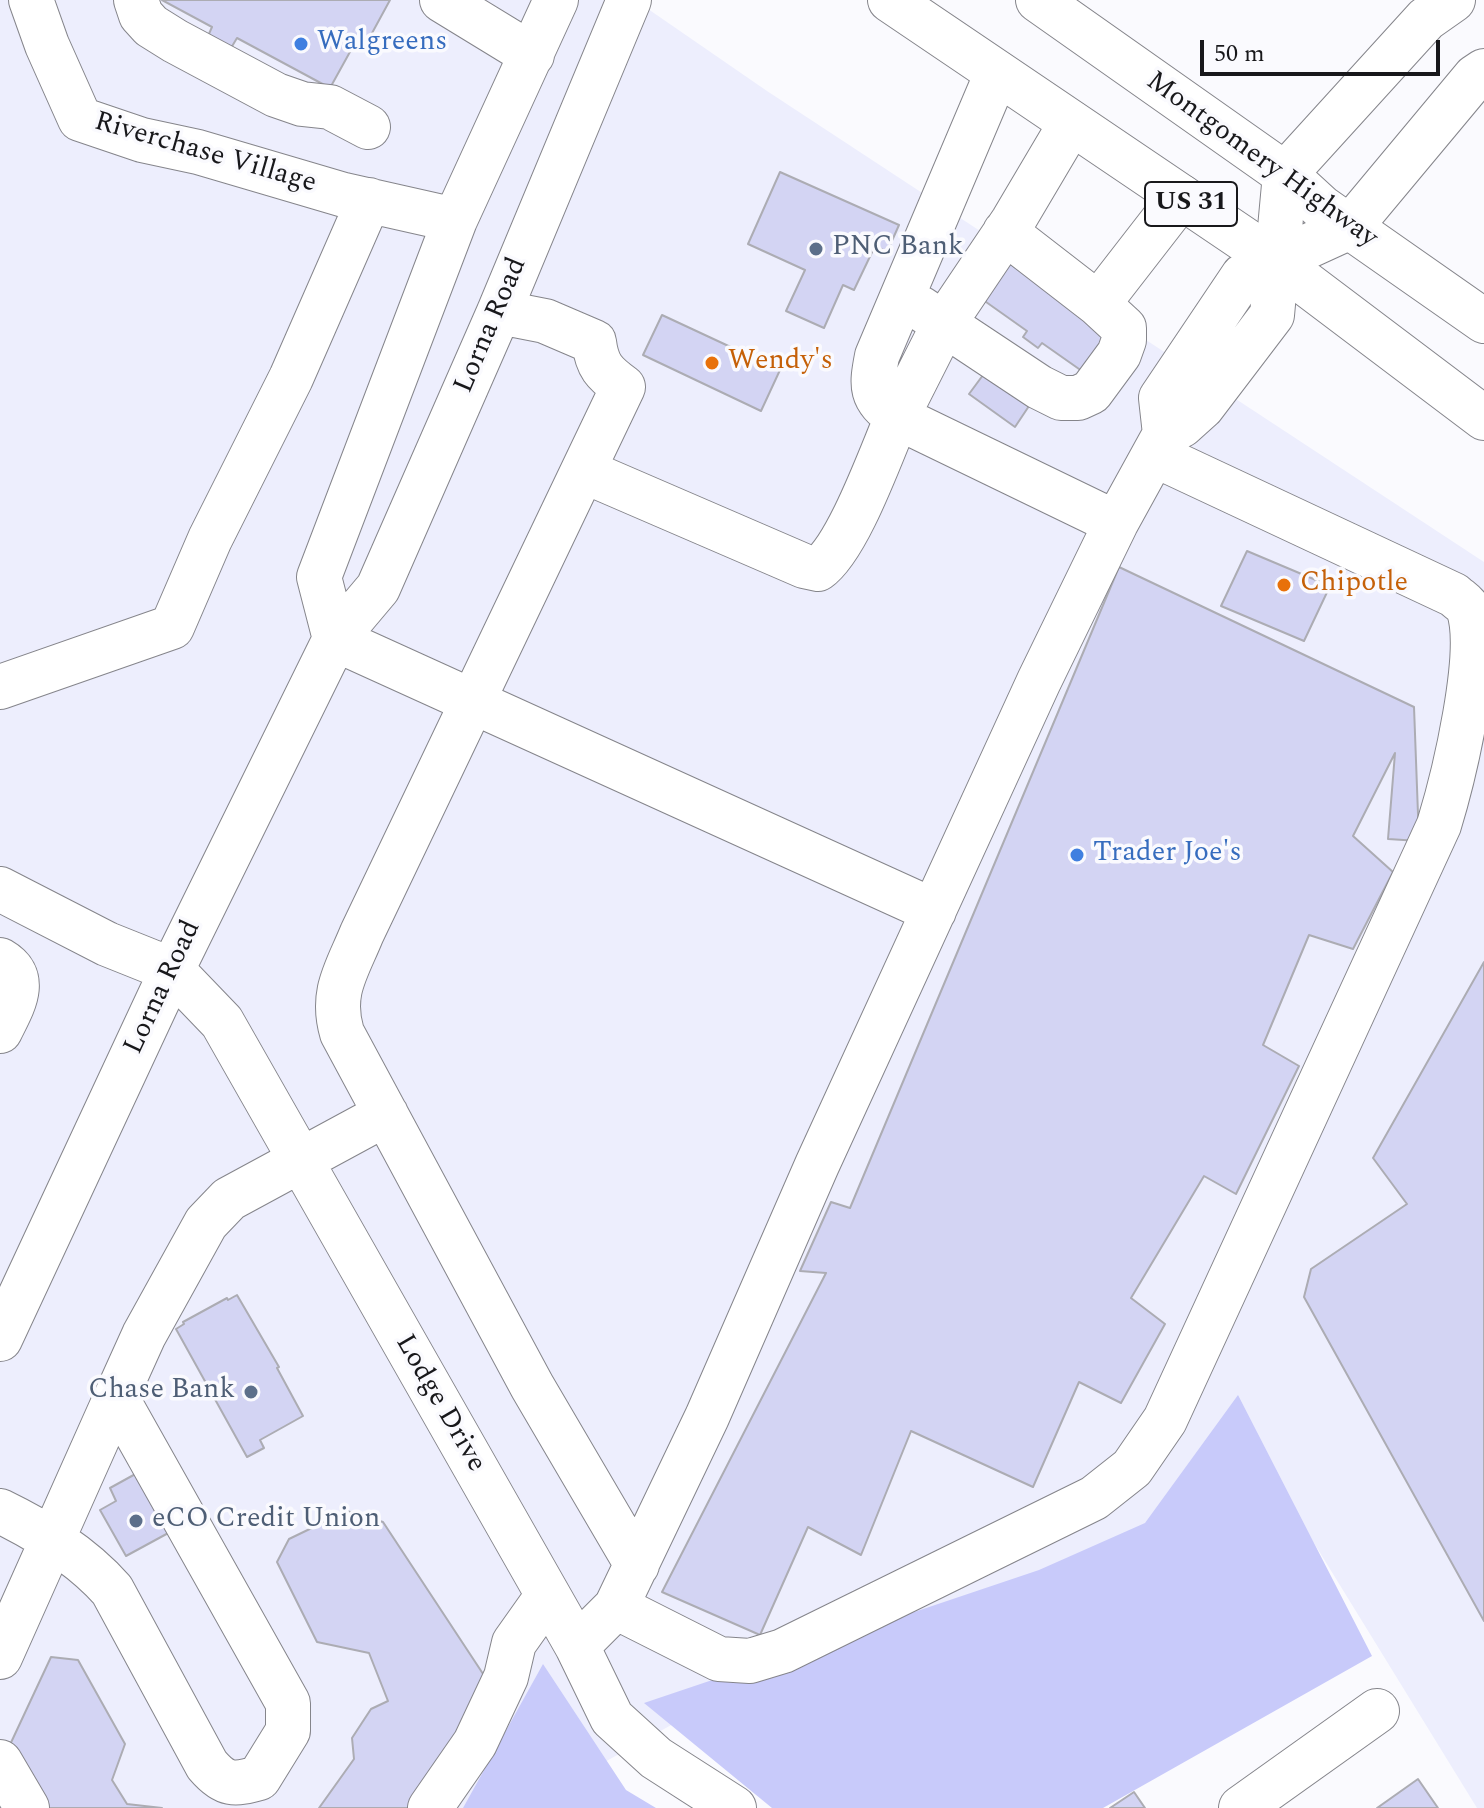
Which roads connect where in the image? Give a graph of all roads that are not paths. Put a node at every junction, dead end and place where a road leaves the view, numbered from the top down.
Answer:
1 (31, 0) edge
2 (136, 0) edge
3 (442, 0) edge
4 (556, 0) edge
5 (629, 0) edge
6 (657, 0) edge
7 (890, 0) edge
8 (1038, 0) edge
9 (1453, 0) edge
10 (607, 52) junction
11 (532, 55) junction
12 (1484, 71) edge
13 (997, 73) junction
14 (1071, 123) junction
15 (368, 127) dead end
16 (1285, 174) junction
17 (1181, 197) junction
18 (369, 200) junction
19 (455, 220) junction
20 (1350, 227) junction
21 (1005, 232) junction
22 (1276, 261) junction
23 (901, 297) junction
24 (1098, 304) junction
25 (499, 312) junction
26 (1484, 321) edge
27 (945, 322) junction
28 (897, 417) junction
29 (1484, 418) edge
30 (1160, 445) junction
31 (584, 471) junction
32 (1116, 523) junction
33 (335, 639) junction
34 (0, 687) edge
35 (474, 701) junction
36 (0, 889) edge
37 (934, 911) junction
38 (0, 960) edge
39 (172, 970) junction
40 (0, 1031) edge
41 (386, 1114) junction
42 (300, 1159) junction
43 (0, 1339) edge
44 (116, 1397) junction
45 (0, 1511) edge
46 (52, 1540) junction
47 (637, 1565) junction
48 (548, 1595) junction
49 (616, 1607) junction
50 (577, 1646) junction
51 (0, 1657) edge
52 (1377, 1711) dead end
53 (0, 1762) edge
54 (27, 1808) edge
55 (430, 1808) edge
56 (734, 1808) edge
57 (1241, 1808) edge

1 - 18 street, Riverchase Village
2 - 15 street
3 - 11 street
4 - 11 street
5 - 10 street, Lorna Road
6 - 10 street
7 - 13 street, US 31
8 - 16 street, Montgomery Highway / US 31
9 - 16 street
10 - 25 street, Lorna Road
11 - 19 street
12 - 20 street
13 - 14 street, US 31
13 - 23 street
14 - 17 street, US 31
14 - 21 street
16 - 20 street, Montgomery Highway / US 31
16 - 22 street
17 - 22 street, US 31
17 - 24 street
18 - 19 street, Riverchase Village
18 - 34 street
19 - 33 street
20 - 22 street
20 - 26 street, Montgomery Highway / US 31
21 - 24 street
21 - 27 street
22 - 29 street, US 31
22 - 30 street
23 - 27 street
23 - 28 street
24 - 27 street
25 - 31 street
25 - 33 street, Lorna Road
27 - 28 street
28 - 31 street
28 - 32 street
30 - 32 street
30 - 49 street
31 - 35 street
32 - 37 street
33 - 35 street
33 - 39 street, Lorna Road
35 - 37 street
35 - 41 street
36 - 39 street
37 - 47 street
38 - 40 street
39 - 42 street, Lodge Drive
39 - 43 street, Lorna Road
41 - 42 street
41 - 47 street
42 - 44 street
42 - 48 street, Lodge Drive
44 - 46 street
44 - 46 street
45 - 46 street
46 - 51 street
47 - 49 street
48 - 50 street, Lodge Drive
48 - 55 street
49 - 50 street
50 - 56 street, Lodge Drive
52 - 57 street
53 - 54 street

